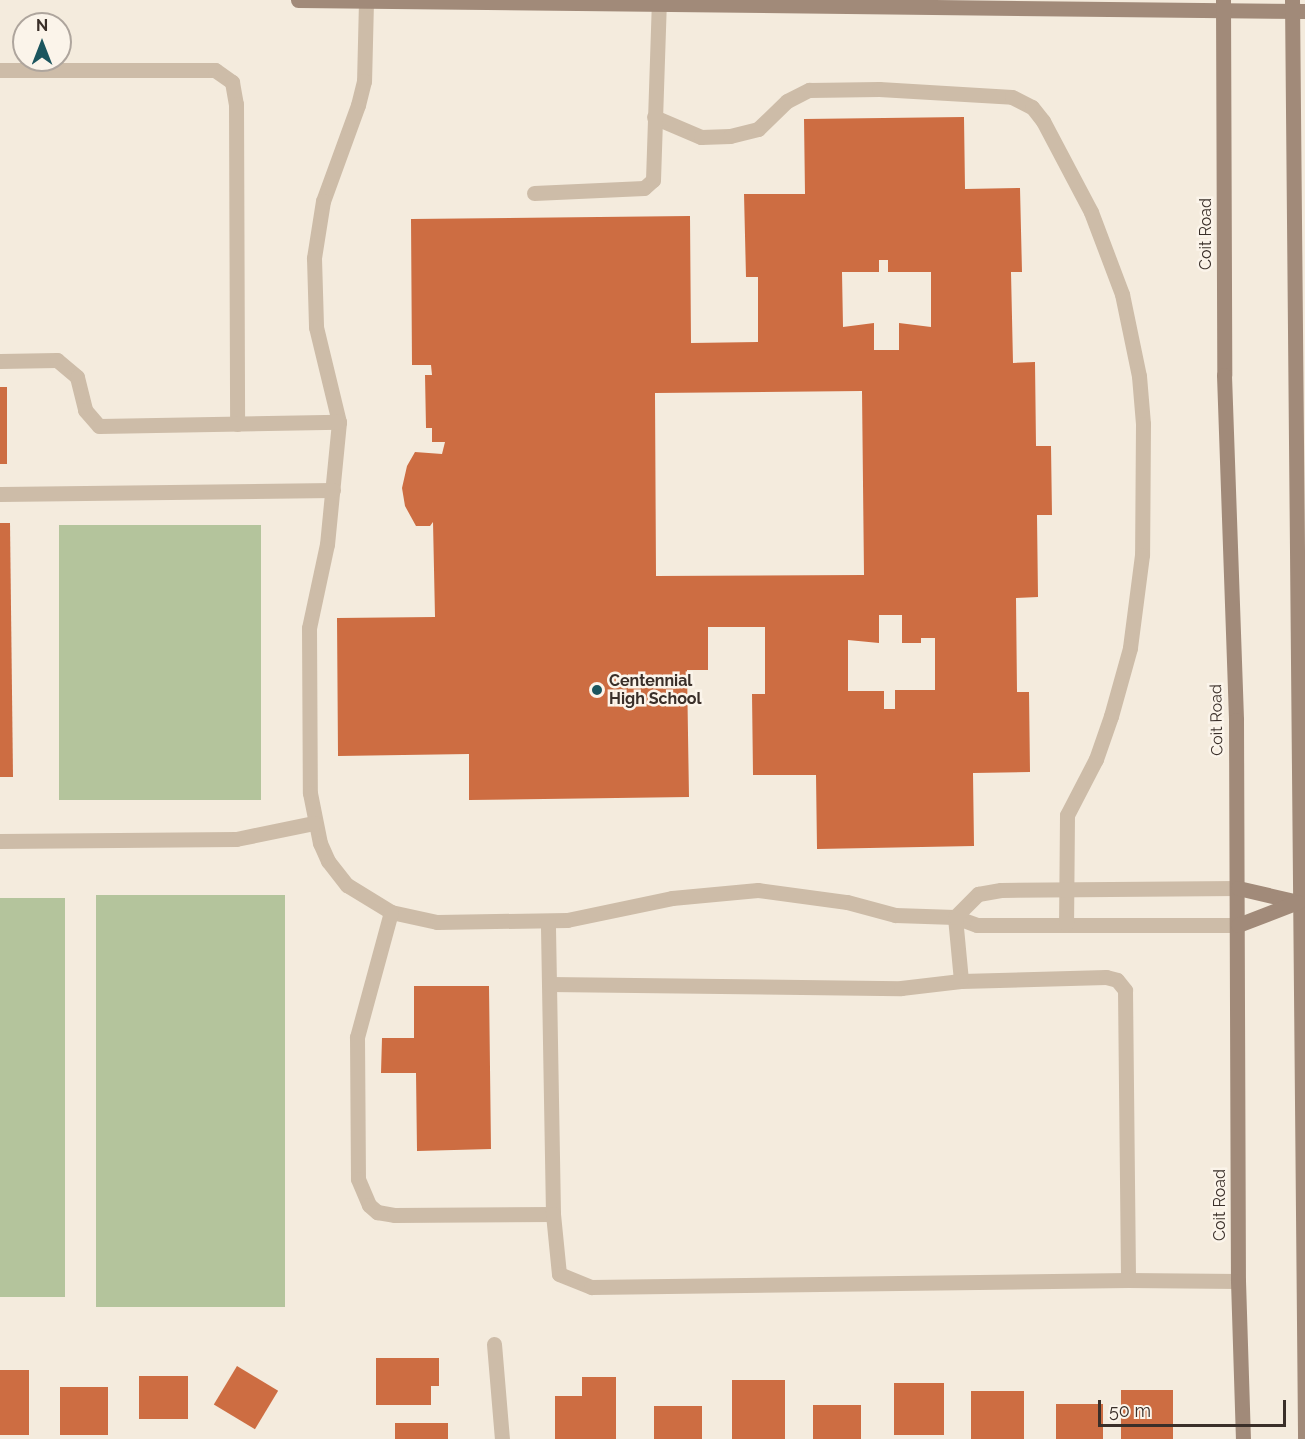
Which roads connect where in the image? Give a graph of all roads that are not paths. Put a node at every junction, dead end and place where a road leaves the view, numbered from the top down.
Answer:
1 (298, 0) edge
2 (366, 1) edge
3 (659, 1) edge
4 (1223, 6) edge
5 (1296, 7) edge
6 (0, 70) edge
7 (654, 117) junction
8 (534, 193) dead end
9 (1301, 224) edge
10 (0, 362) edge
11 (339, 422) junction
12 (237, 424) junction
13 (333, 490) junction
14 (0, 494) edge
15 (314, 823) junction
16 (0, 842) edge
17 (1238, 888) junction
18 (1066, 889) junction
19 (1301, 902) edge
20 (391, 912) junction
21 (955, 917) junction
22 (548, 921) junction
23 (1066, 924) junction
24 (1238, 925) junction
25 (961, 981) junction
26 (549, 984) junction
27 (553, 1214) junction
28 (1128, 1281) junction
29 (1238, 1281) junction
30 (494, 1344) dead end
31 (502, 1439) edge
32 (1243, 1439) edge
33 (1305, 1439) edge

1 - 2 main road
2 - 3 main road
2 - 11 street
3 - 4 main road
3 - 7 street
4 - 5 main road
4 - 17 main road, Coit Road
5 - 9 main road
6 - 12 street
7 - 8 street
7 - 18 street
9 - 19 main road
10 - 12 street
11 - 12 street
11 - 13 street
13 - 14 street
13 - 15 street
15 - 16 street
15 - 20 street
17 - 18 street
17 - 19 main road
17 - 24 main road, Coit Road
18 - 21 street
18 - 23 street
19 - 24 main road
19 - 33 main road
20 - 22 street
20 - 27 street
21 - 22 street
21 - 23 street
21 - 25 street
22 - 26 street
23 - 24 street
24 - 29 main road, Coit Road
25 - 26 street
25 - 28 street
26 - 27 street
27 - 28 street
28 - 29 street
29 - 32 main road, Coit Road
30 - 31 street

